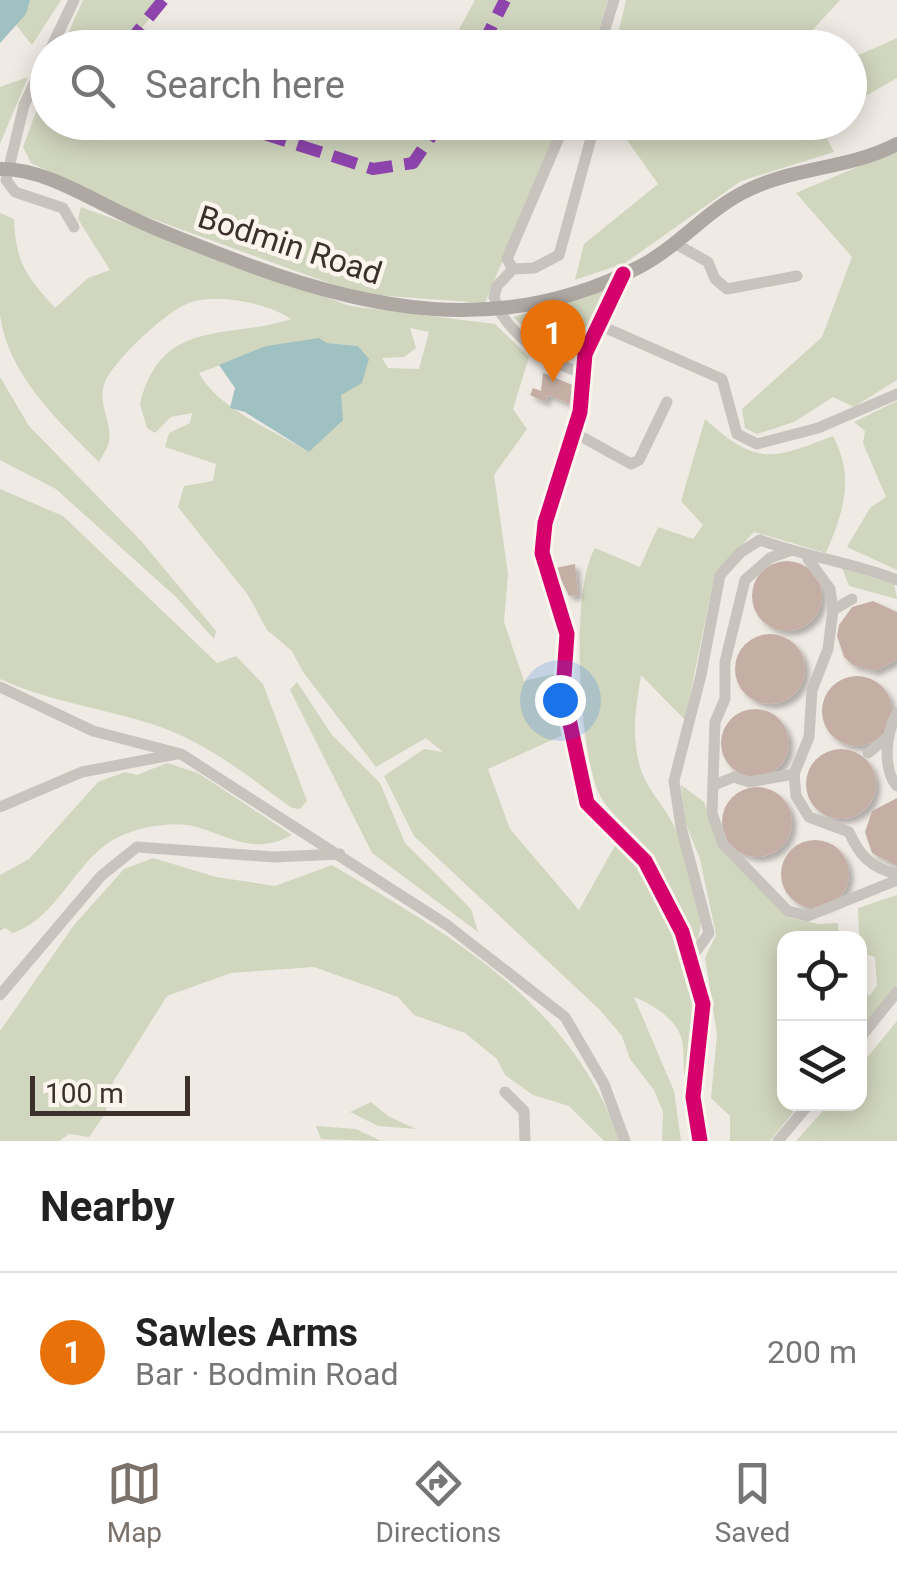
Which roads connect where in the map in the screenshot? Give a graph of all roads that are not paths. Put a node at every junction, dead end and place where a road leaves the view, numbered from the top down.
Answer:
1 (74, 0) edge
2 (614, 0) edge
3 (60, 30) edge
4 (605, 30) edge
5 (30, 92) edge
6 (559, 140) edge
7 (591, 140) edge
8 (897, 144) edge
9 (4, 169) edge
10 (74, 227) dead end
11 (676, 244) junction
12 (513, 269) junction
13 (623, 274) junction
14 (797, 276) dead end
15 (499, 310) junction
16 (599, 325) junction
17 (582, 374) junction
18 (897, 394) edge
19 (667, 402) dead end
20 (575, 433) junction
21 (790, 552) junction
22 (808, 559) junction
23 (897, 580) edge
24 (852, 599) dead end
25 (833, 610) junction
26 (0, 687) edge
27 (897, 714) edge
28 (888, 737) junction
29 (868, 752) dead end
30 (181, 754) junction
31 (794, 774) junction
32 (714, 785) junction
33 (897, 786) edge
34 (0, 807) edge
35 (340, 854) junction
36 (897, 877) edge
37 (690, 960) junction
38 (897, 992) edge
39 (0, 995) edge
40 (867, 1029) edge
41 (504, 1092) dead end
42 (803, 1111) edge
43 (524, 1141) edge
44 (625, 1141) edge
45 (700, 1141) edge
46 (778, 1141) edge

1 - 3 street
2 - 4 street
5 - 9 street
6 - 12 street
7 - 12 street
8 - 11 main road, Bodmin Road
9 - 10 street
9 - 15 main road, Bodmin Road
11 - 13 main road, Bodmin Road
11 - 14 street
12 - 15 street
13 - 15 main road, Bodmin Road
13 - 16 street
15 - 17 street
16 - 17 street
16 - 18 street
17 - 20 street
19 - 20 street
20 - 37 street
21 - 22 street
21 - 32 street
21 - 37 street
22 - 23 street
22 - 25 street
24 - 25 street
25 - 31 street
26 - 30 street
27 - 28 street
28 - 29 street
28 - 33 street
30 - 34 street
30 - 35 street
31 - 32 street
31 - 36 street
32 - 36 street
35 - 39 street
35 - 44 street
37 - 45 street
38 - 40 street
41 - 43 street
42 - 46 street

